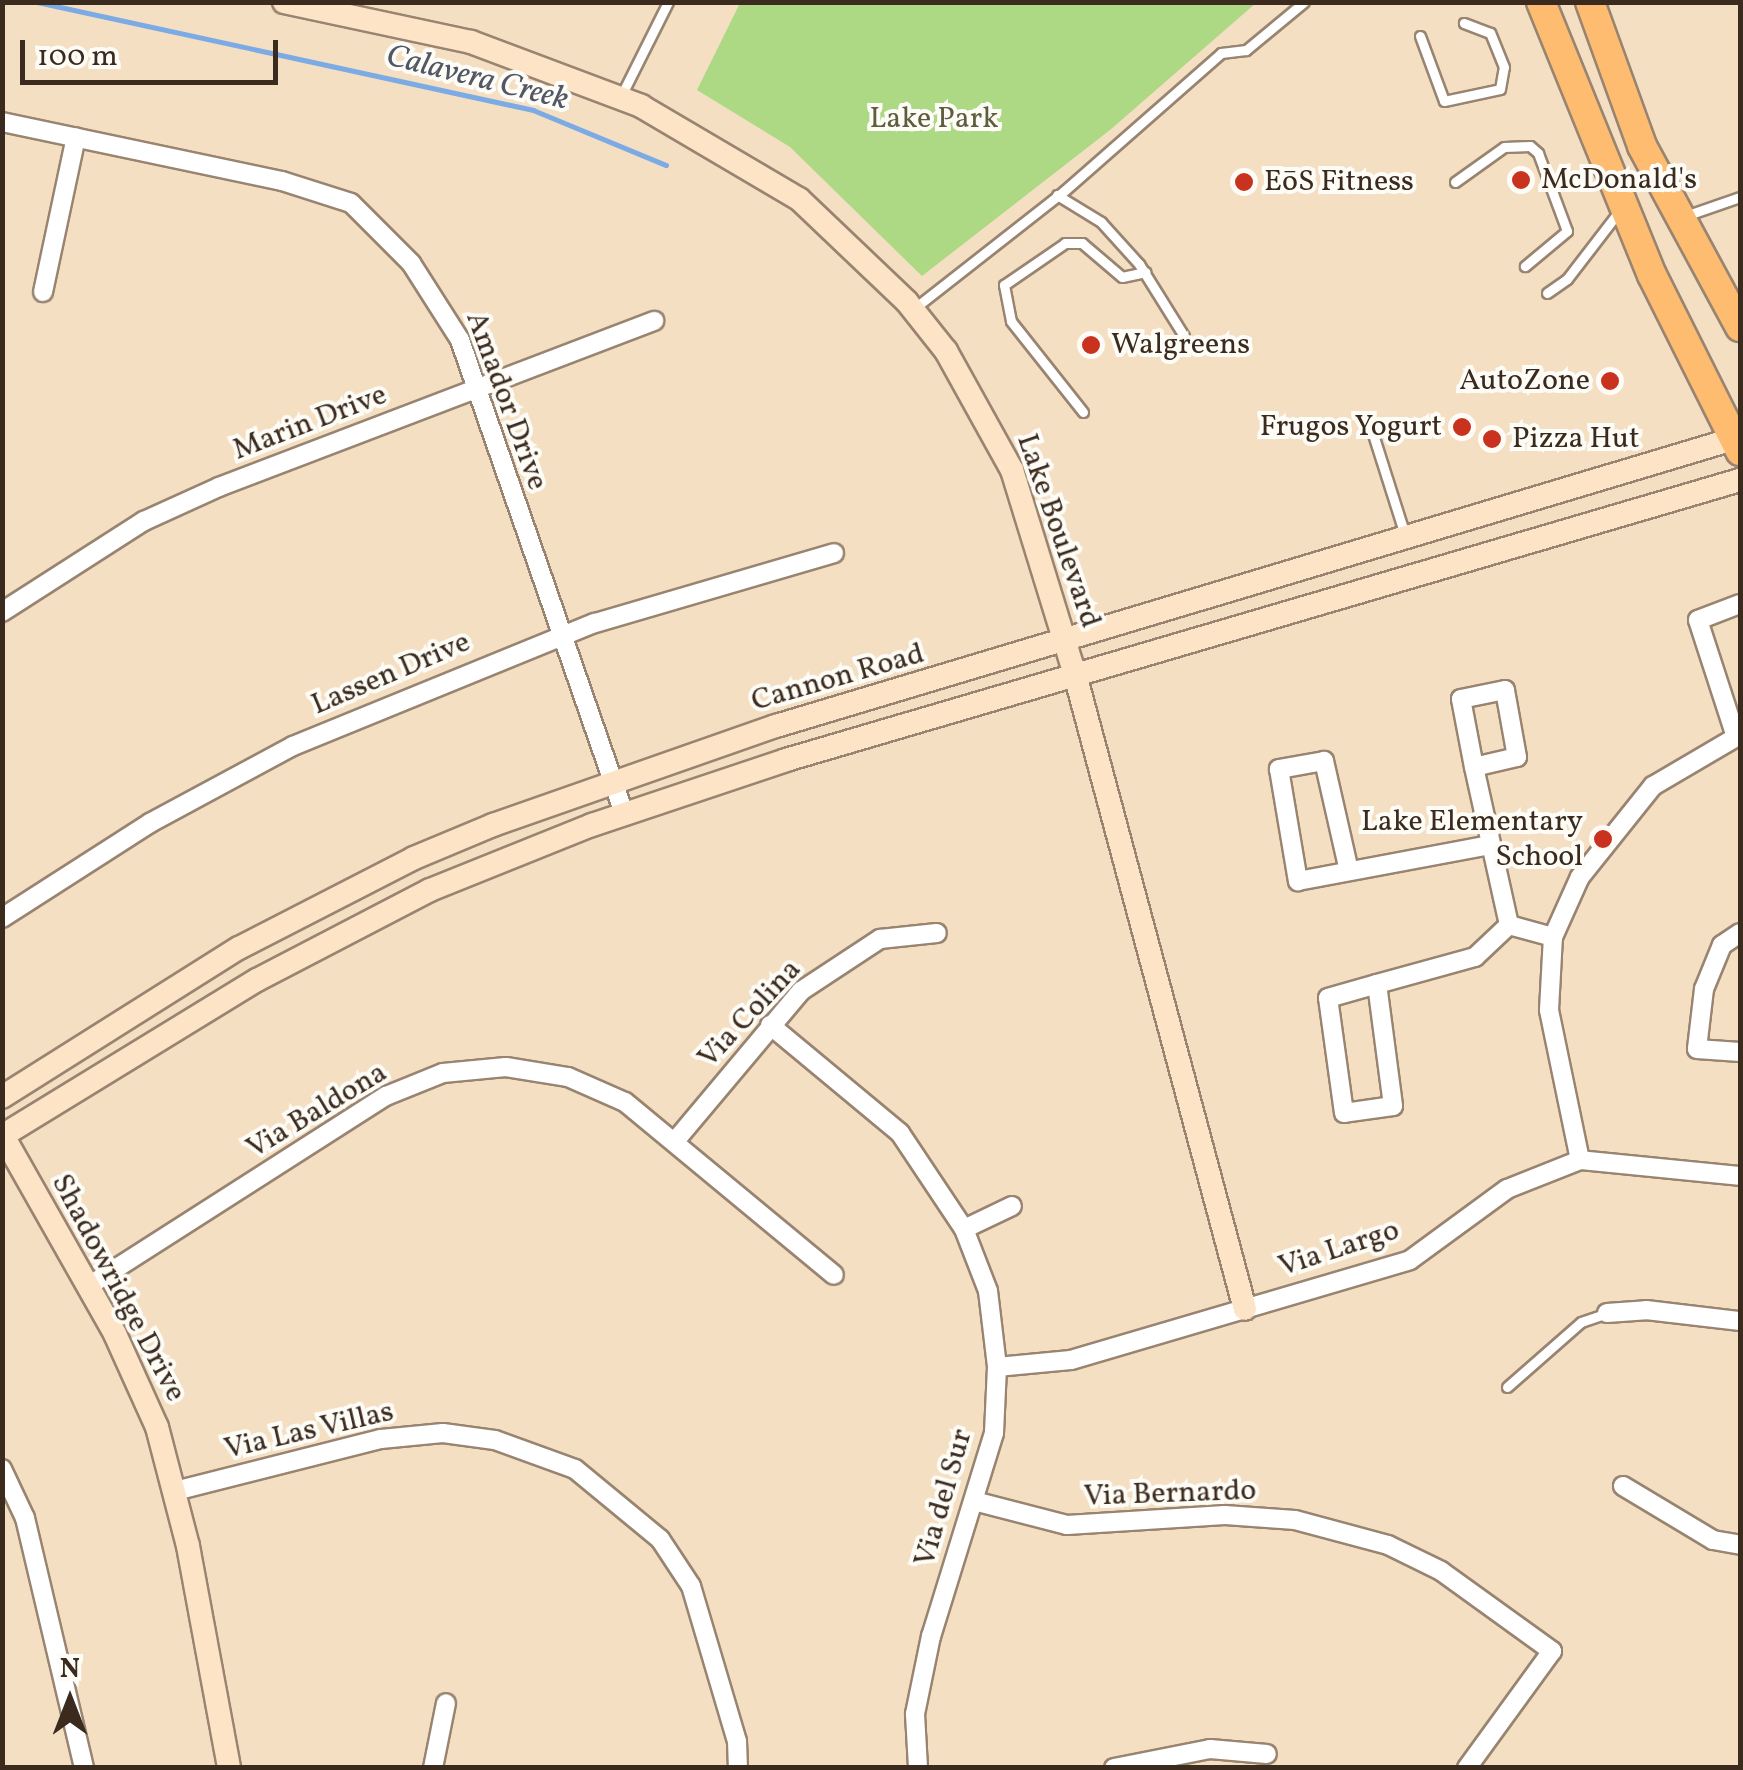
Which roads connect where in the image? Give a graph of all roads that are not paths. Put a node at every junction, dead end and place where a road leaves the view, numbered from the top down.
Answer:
1 (284, 2) edge
2 (668, 2) edge
3 (1304, 2) edge
4 (1542, 2) edge
5 (1590, 2) edge
6 (1464, 23) dead end
7 (1420, 36) dead end
8 (1574, 92) junction
9 (621, 96) junction
10 (2, 122) edge
11 (1637, 133) junction
12 (76, 137) junction
13 (1455, 182) dead end
14 (1057, 195) junction
15 (1740, 196) edge
16 (1623, 207) junction
17 (1683, 218) junction
18 (1525, 266) dead end
19 (1145, 272) junction
20 (43, 292) dead end
21 (1547, 292) dead end
22 (913, 310) junction
23 (654, 322) dead end
24 (1740, 327) edge
25 (1184, 336) dead end
26 (476, 389) junction
27 (1084, 412) dead end
28 (1372, 431) dead end
29 (1738, 442) edge
30 (1740, 480) edge
31 (1407, 540) junction
32 (834, 553) dead end
33 (1418, 575) junction
34 (1740, 604) edge
35 (2, 612) edge
36 (560, 637) junction
37 (1065, 643) junction
38 (1076, 678) junction
39 (1738, 736) edge
40 (1474, 767) junction
41 (613, 780) junction
42 (624, 813) junction
43 (1492, 844) junction
44 (1349, 871) junction
45 (2, 918) edge
46 (1509, 925) junction
47 (1740, 932) edge
48 (937, 933) dead end
49 (1553, 937) junction
50 (1378, 984) junction
51 (770, 1025) junction
52 (1740, 1052) edge
53 (2, 1097) edge
54 (3, 1135) edge
55 (676, 1140) junction
56 (1580, 1160) junction
57 (1740, 1176) edge
58 (1012, 1206) dead end
59 (964, 1229) junction
60 (834, 1275) dead end
61 (87, 1287) junction
62 (1245, 1309) junction
63 (1607, 1313) joint
64 (1740, 1321) edge
65 (998, 1367) junction
66 (1507, 1387) dead end
67 (2, 1469) edge
68 (1622, 1486) dead end
69 (175, 1491) junction
70 (974, 1501) junction
71 (1740, 1546) edge
72 (446, 1704) dead end
73 (1267, 1754) dead end
74 (84, 1768) edge
75 (229, 1768) edge
76 (433, 1768) edge
77 (738, 1768) edge
78 (918, 1768) edge
79 (1114, 1768) edge
80 (1467, 1768) edge

1 - 9 main road, Lake Boulevard
2 - 9 lane
3 - 14 lane
4 - 8 main road
5 - 11 main road
6 - 7 lane
8 - 11 main road
8 - 16 main road
9 - 22 main road, Lake Boulevard
10 - 12 street, Amador Drive
11 - 17 main road
12 - 20 street
12 - 26 street, Amador Drive
13 - 18 lane
14 - 19 lane
14 - 22 lane
15 - 17 lane
16 - 21 lane
16 - 29 main road
17 - 24 main road
19 - 25 lane
19 - 27 lane
22 - 37 main road, Lake Boulevard
23 - 26 street, Marin Drive
26 - 35 street, Marin Drive
26 - 36 street, Amador Drive
28 - 31 lane
29 - 31 main road, Cannon Road
30 - 33 main road
31 - 33 main road
31 - 37 main road, Cannon Road
32 - 36 street, Lassen Drive
33 - 38 main road
34 - 39 street
36 - 41 street, Amador Drive
36 - 45 street, Lassen Drive
37 - 38 main road, Lake Boulevard
37 - 41 main road, Cannon Road
38 - 42 main road
38 - 62 main road, Lake Boulevard
39 - 49 street
40 - 40 street
40 - 43 street
41 - 42 street, Amador Drive
41 - 53 main road, Cannon Road
42 - 54 main road
43 - 44 street
43 - 46 street
44 - 44 street
46 - 49 street
46 - 50 street
47 - 52 street
48 - 51 street, Via Colina
49 - 56 street
50 - 50 street
51 - 55 street, Via Colina
51 - 59 street, Via del Sur
54 - 61 main road, Shadowridge Drive
55 - 60 street, Via Baldona
55 - 61 street, Via Baldona
56 - 57 street, Via Largo
56 - 62 street, Via Largo
58 - 59 street
59 - 65 street, Via del Sur
61 - 69 main road, Shadowridge Drive
62 - 65 street, Via Largo
63 - 64 street
63 - 66 lane
65 - 70 street, Via del Sur
67 - 74 street
68 - 71 street
69 - 75 main road, Shadowridge Drive
69 - 77 street, Via Las Villas
70 - 78 street, Via del Sur
70 - 80 street, Via Bernardo
72 - 76 street
73 - 79 street

